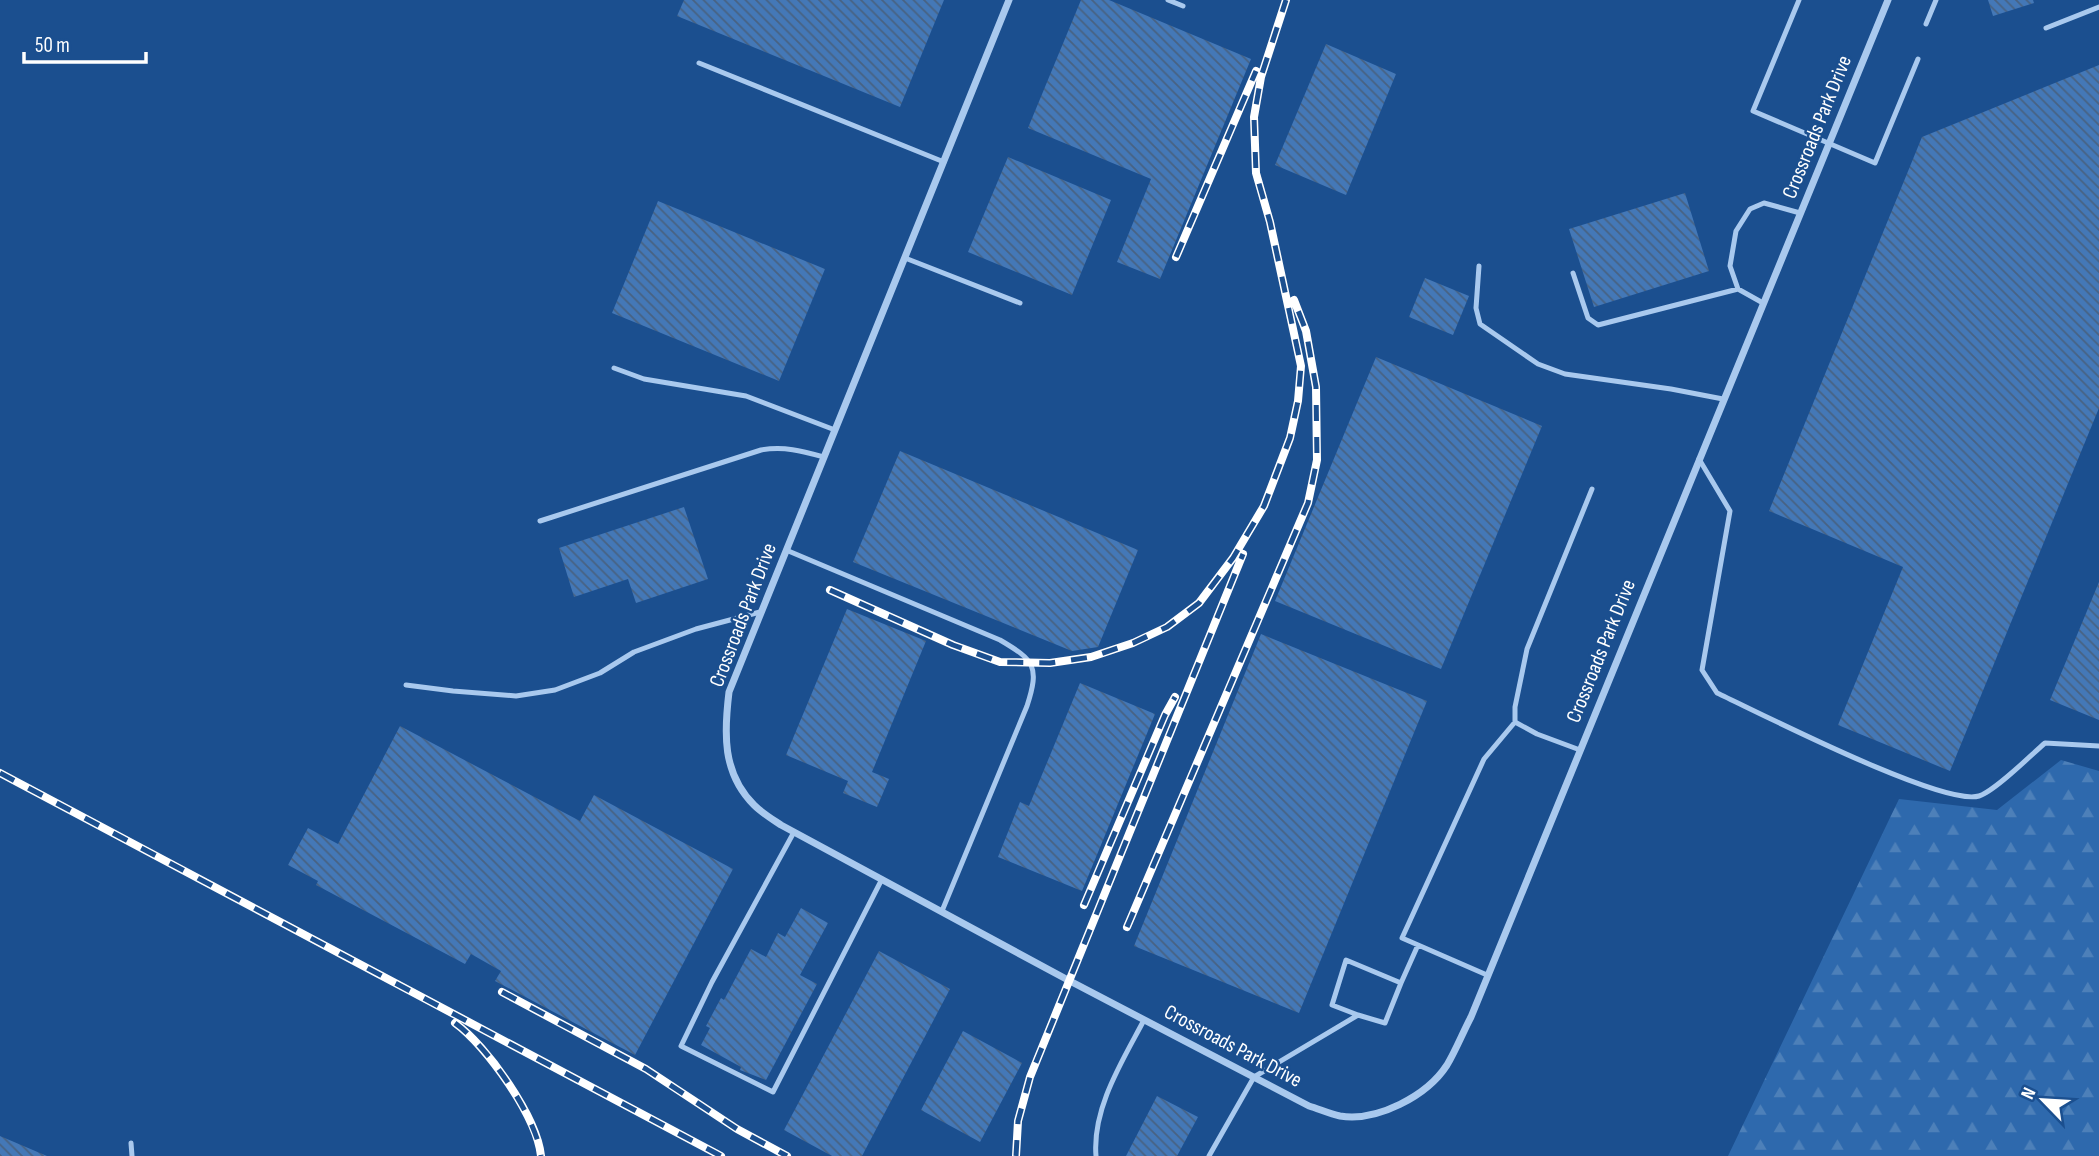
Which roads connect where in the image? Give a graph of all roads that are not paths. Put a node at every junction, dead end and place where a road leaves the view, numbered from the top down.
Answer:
1 (1009, 0) edge
2 (1168, 0) edge
3 (1799, 0) edge
4 (1888, 0) edge
5 (1937, 0) edge
6 (1183, 6) dead end
7 (2099, 7) edge
8 (1926, 24) dead end
9 (2046, 28) dead end
10 (1918, 59) dead end
11 (699, 63) dead end
12 (1829, 143) junction
13 (944, 162) junction
14 (1800, 213) junction
15 (905, 258) junction
16 (1479, 266) dead end
17 (1573, 273) dead end
18 (1738, 289) junction
19 (1020, 303) dead end
20 (1763, 303) junction
21 (614, 368) dead end
22 (1723, 399) junction
23 (835, 430) junction
24 (824, 457) junction
25 (1699, 458) junction
26 (1592, 489) dead end
27 (540, 521) dead end
28 (786, 550) junction
29 (760, 612) junction
30 (406, 684) dead end
31 (1515, 723) junction
32 (2099, 746) edge
33 (1580, 750) junction
34 (794, 832) junction
35 (882, 879) junction
36 (942, 911) junction
37 (1418, 945) junction
38 (1487, 975) junction
39 (1401, 983) junction
40 (1358, 1015) junction
41 (1144, 1020) junction
42 (1254, 1077) junction
43 (131, 1143) dead end
44 (132, 1156) edge
45 (1096, 1156) edge
46 (1209, 1156) edge

1 - 13 street, Crossroads Park Drive
2 - 6 lane
3 - 12 lane
4 - 12 street, Crossroads Park Drive
5 - 8 lane
7 - 9 lane
10 - 12 lane
11 - 13 lane
12 - 14 street, Crossroads Park Drive
13 - 15 street, Crossroads Park Drive
14 - 18 lane
14 - 20 street, Crossroads Park Drive
15 - 19 lane
15 - 23 street, Crossroads Park Drive
16 - 22 lane
17 - 18 lane
18 - 20 lane
20 - 22 street, Crossroads Park Drive
21 - 23 lane
22 - 25 street, Crossroads Park Drive
23 - 24 street, Crossroads Park Drive
24 - 27 lane
24 - 28 street, Crossroads Park Drive
25 - 32 lane
25 - 33 street, Crossroads Park Drive
26 - 31 lane
28 - 29 street, Crossroads Park Drive
28 - 36 lane
29 - 30 lane
29 - 34 street, Crossroads Park Drive
31 - 33 lane
31 - 37 lane
33 - 38 street, Crossroads Park Drive
34 - 35 street, Crossroads Park Drive
34 - 35 lane
35 - 36 street, Crossroads Park Drive
36 - 41 street, Crossroads Park Drive
37 - 38 lane
37 - 39 lane
38 - 42 street, Crossroads Park Drive
39 - 40 lane
39 - 40 lane
40 - 42 lane
41 - 42 street, Crossroads Park Drive
41 - 45 lane
42 - 46 lane
43 - 44 lane

